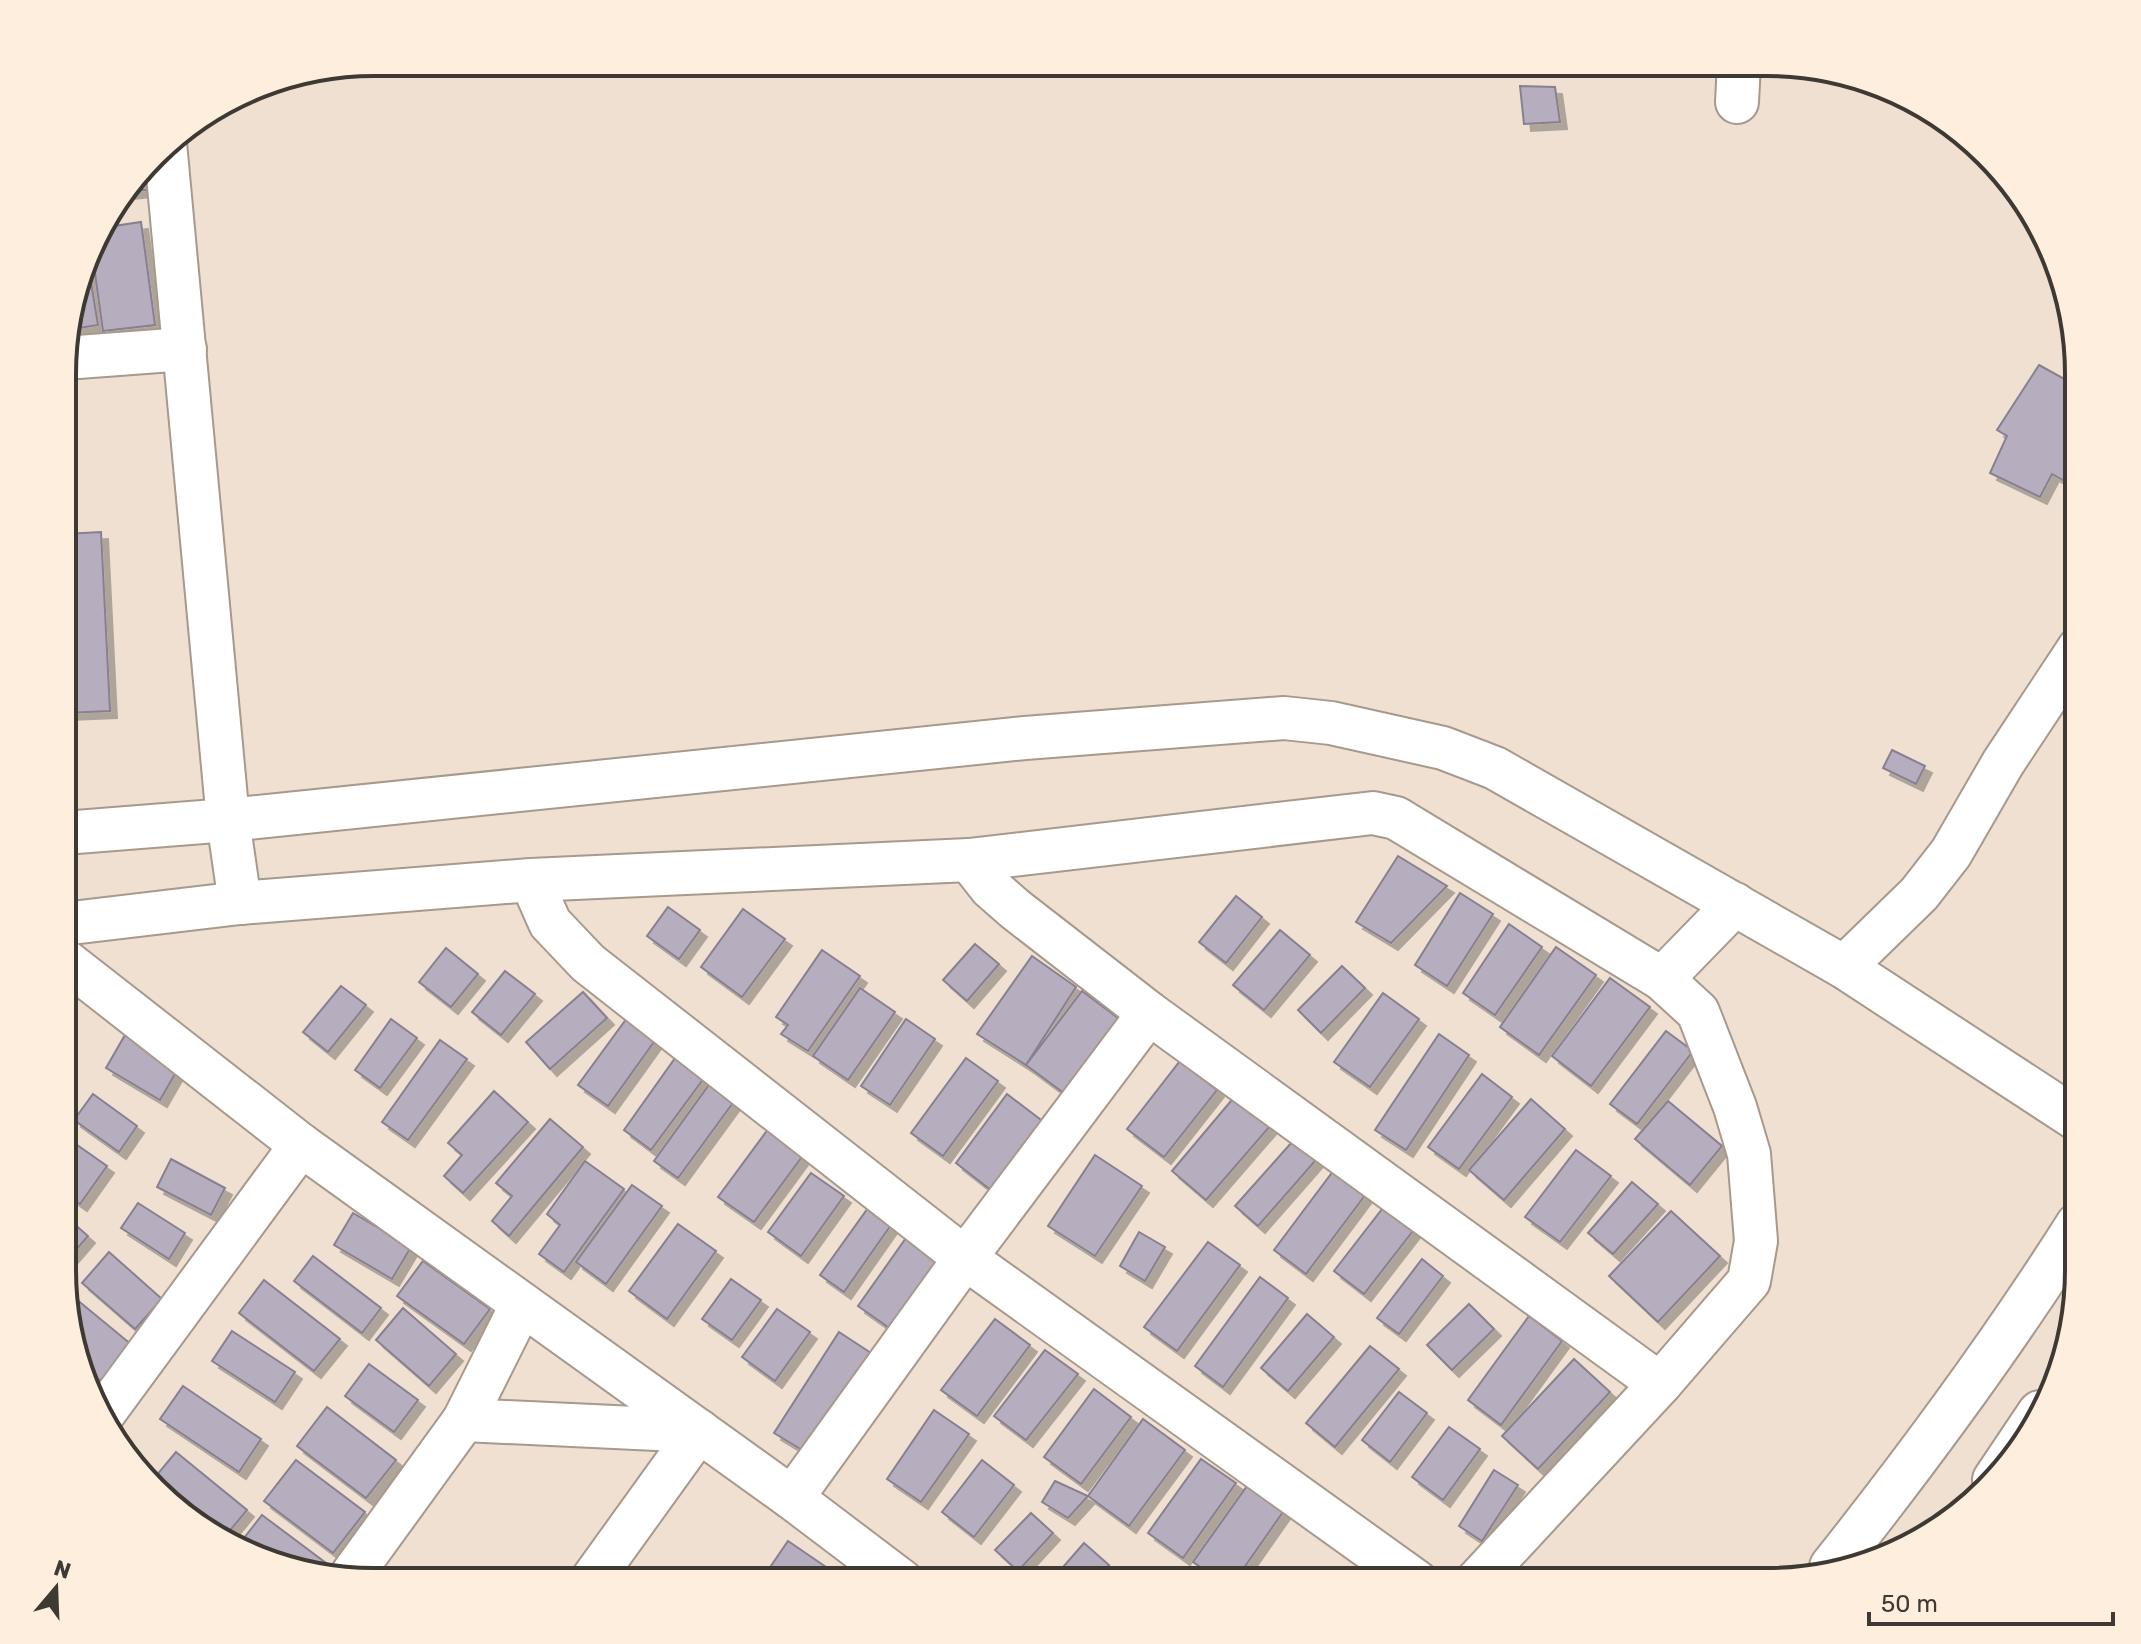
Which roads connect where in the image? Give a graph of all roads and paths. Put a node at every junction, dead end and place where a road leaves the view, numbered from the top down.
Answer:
1 (167, 160) edge
2 (185, 349) junction
3 (77, 357) edge
4 (2065, 669) edge
5 (228, 820) junction
6 (76, 832) edge
7 (969, 860) junction
8 (531, 880) junction
9 (240, 903) junction
10 (1735, 904) junction
11 (76, 922) edge
12 (1844, 967) junction
13 (76, 975) edge
14 (1662, 979) junction
15 (1149, 1013) junction
16 (2065, 1112) edge
17 (301, 1145) junction
18 (2065, 1246) edge
19 (965, 1258) junction
20 (522, 1304) junction
21 (1660, 1384) junction
22 (109, 1406) edge
23 (464, 1420) junction
24 (699, 1431) junction
25 (792, 1498) junction
26 (1838, 1559) edge
27 (357, 1567) edge
28 (600, 1568) edge
29 (884, 1568) edge
30 (1397, 1568) edge
31 (1489, 1568) edge

1 - 2 street
2 - 3 street
2 - 5 street
4 - 12 street
5 - 6 street
5 - 9 street
5 - 10 street
7 - 8 street
7 - 14 street
7 - 15 street
8 - 9 street
8 - 19 street
9 - 11 street
10 - 12 street
10 - 14 street
12 - 16 street
13 - 17 street
14 - 21 street
15 - 19 street
15 - 21 street
17 - 20 street
17 - 22 street
18 - 26 main road
19 - 25 street
19 - 30 street
20 - 23 street
20 - 24 street
21 - 31 street
23 - 24 street
23 - 27 street
24 - 25 street
24 - 28 street
25 - 29 street

